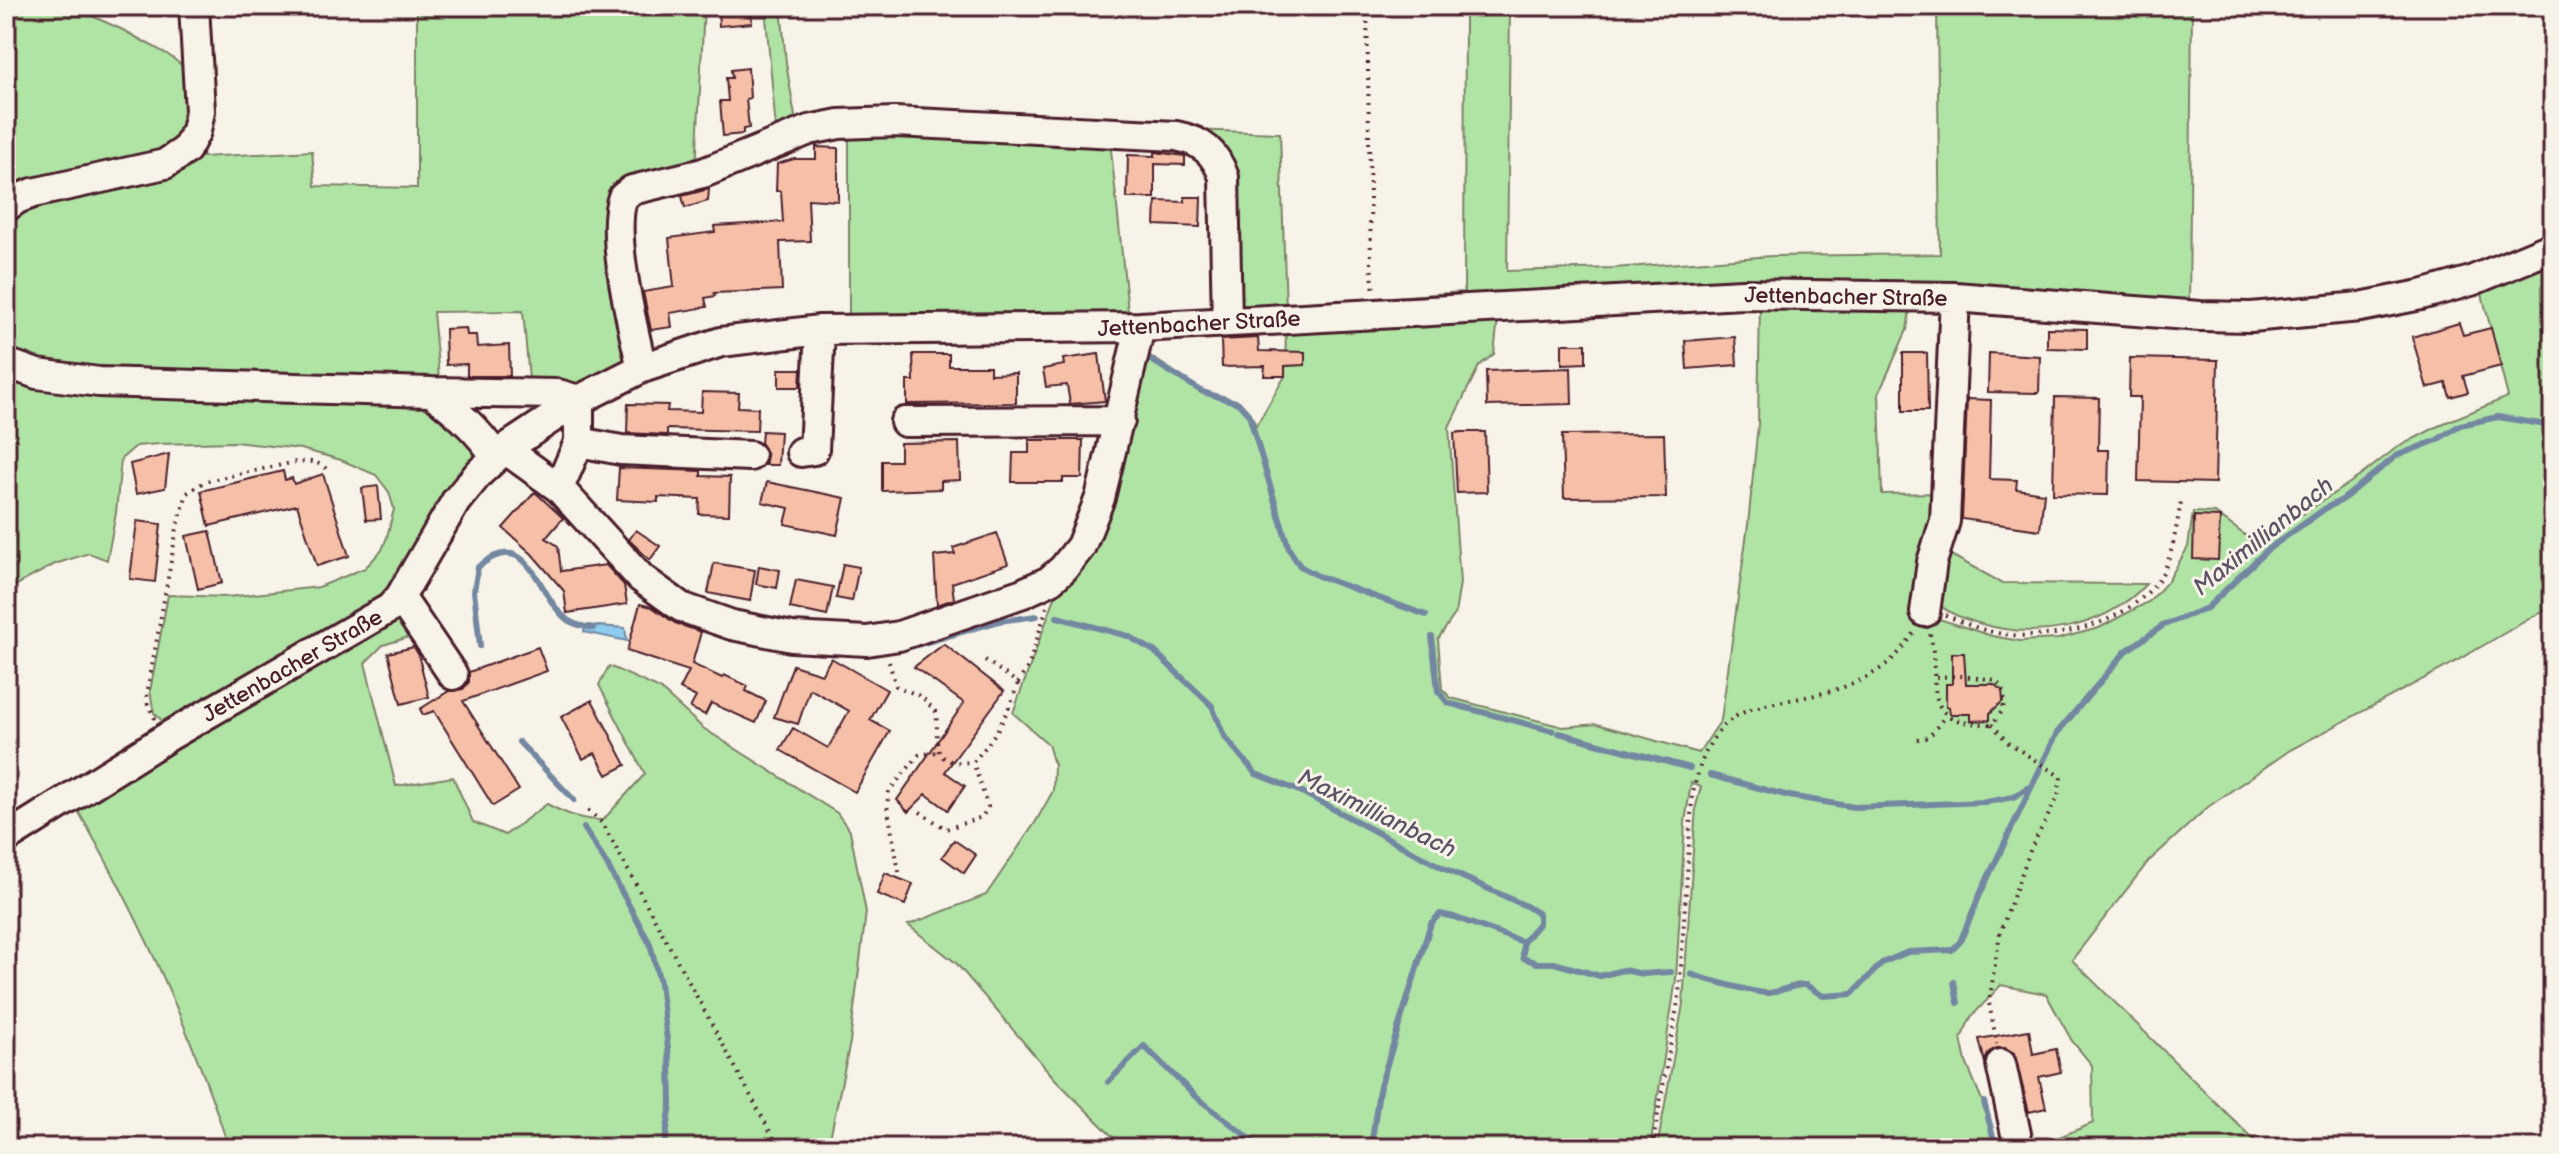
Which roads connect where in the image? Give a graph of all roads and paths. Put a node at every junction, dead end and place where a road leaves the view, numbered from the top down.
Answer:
1 (194, 6) edge
2 (1367, 6) edge
3 (6, 207) edge
4 (2553, 247) edge
5 (1955, 297) junction
6 (1377, 315) junction
7 (1227, 321) junction
8 (1140, 327) junction
9 (820, 330) junction
10 (8, 362) edge
11 (642, 368) junction
12 (431, 392) junction
13 (579, 400) junction
14 (1120, 421) junction
15 (905, 422) dead end
16 (579, 442) junction
17 (801, 452) dead end
18 (500, 453) junction
19 (750, 456) dead end
20 (329, 472) dead end
21 (559, 488) junction
22 (2181, 502) dead end
23 (1049, 581) junction
24 (400, 597) junction
25 (1925, 608) junction
26 (887, 638) junction
27 (1933, 646) dead end
28 (985, 660) dead end
29 (453, 675) dead end
30 (1935, 677) junction
31 (1018, 683) junction
32 (1946, 715) junction
33 (1992, 724) junction
34 (169, 736) junction
35 (1917, 739) dead end
36 (937, 752) junction
37 (973, 762) junction
38 (588, 810) dead end
39 (920, 812) dead end
40 (6, 838) edge
41 (899, 872) dead end
42 (2001, 1064) joint
43 (779, 1148) edge
44 (1652, 1148) edge
45 (2019, 1148) edge

1 - 3 street
2 - 6 path
4 - 5 street, Jettenbacher Straße
5 - 6 street, Jettenbacher Straße
5 - 25 street
6 - 7 street, Jettenbacher Straße
7 - 8 street, Jettenbacher Straße
7 - 11 street
8 - 9 street, Jettenbacher Straße
8 - 14 street
9 - 11 street, Jettenbacher Straße
9 - 17 street
10 - 12 street
11 - 13 street, Jettenbacher Straße
12 - 13 street
12 - 18 street
13 - 16 street
13 - 18 street, Jettenbacher Straße
14 - 15 street
14 - 23 street
16 - 19 street
16 - 21 street
18 - 21 street
18 - 24 street, Jettenbacher Straße
20 - 34 path
21 - 26 street
22 - 25 path
23 - 26 street
23 - 31 path
24 - 29 street
24 - 34 street, Jettenbacher Straße
25 - 44 path
26 - 36 path
27 - 30 path
28 - 31 path
30 - 32 path
30 - 33 path
31 - 37 path
32 - 33 path
32 - 35 path
33 - 42 path
34 - 40 street, Jettenbacher Straße
36 - 37 path
36 - 41 path
37 - 39 path
38 - 43 path
42 - 45 street

